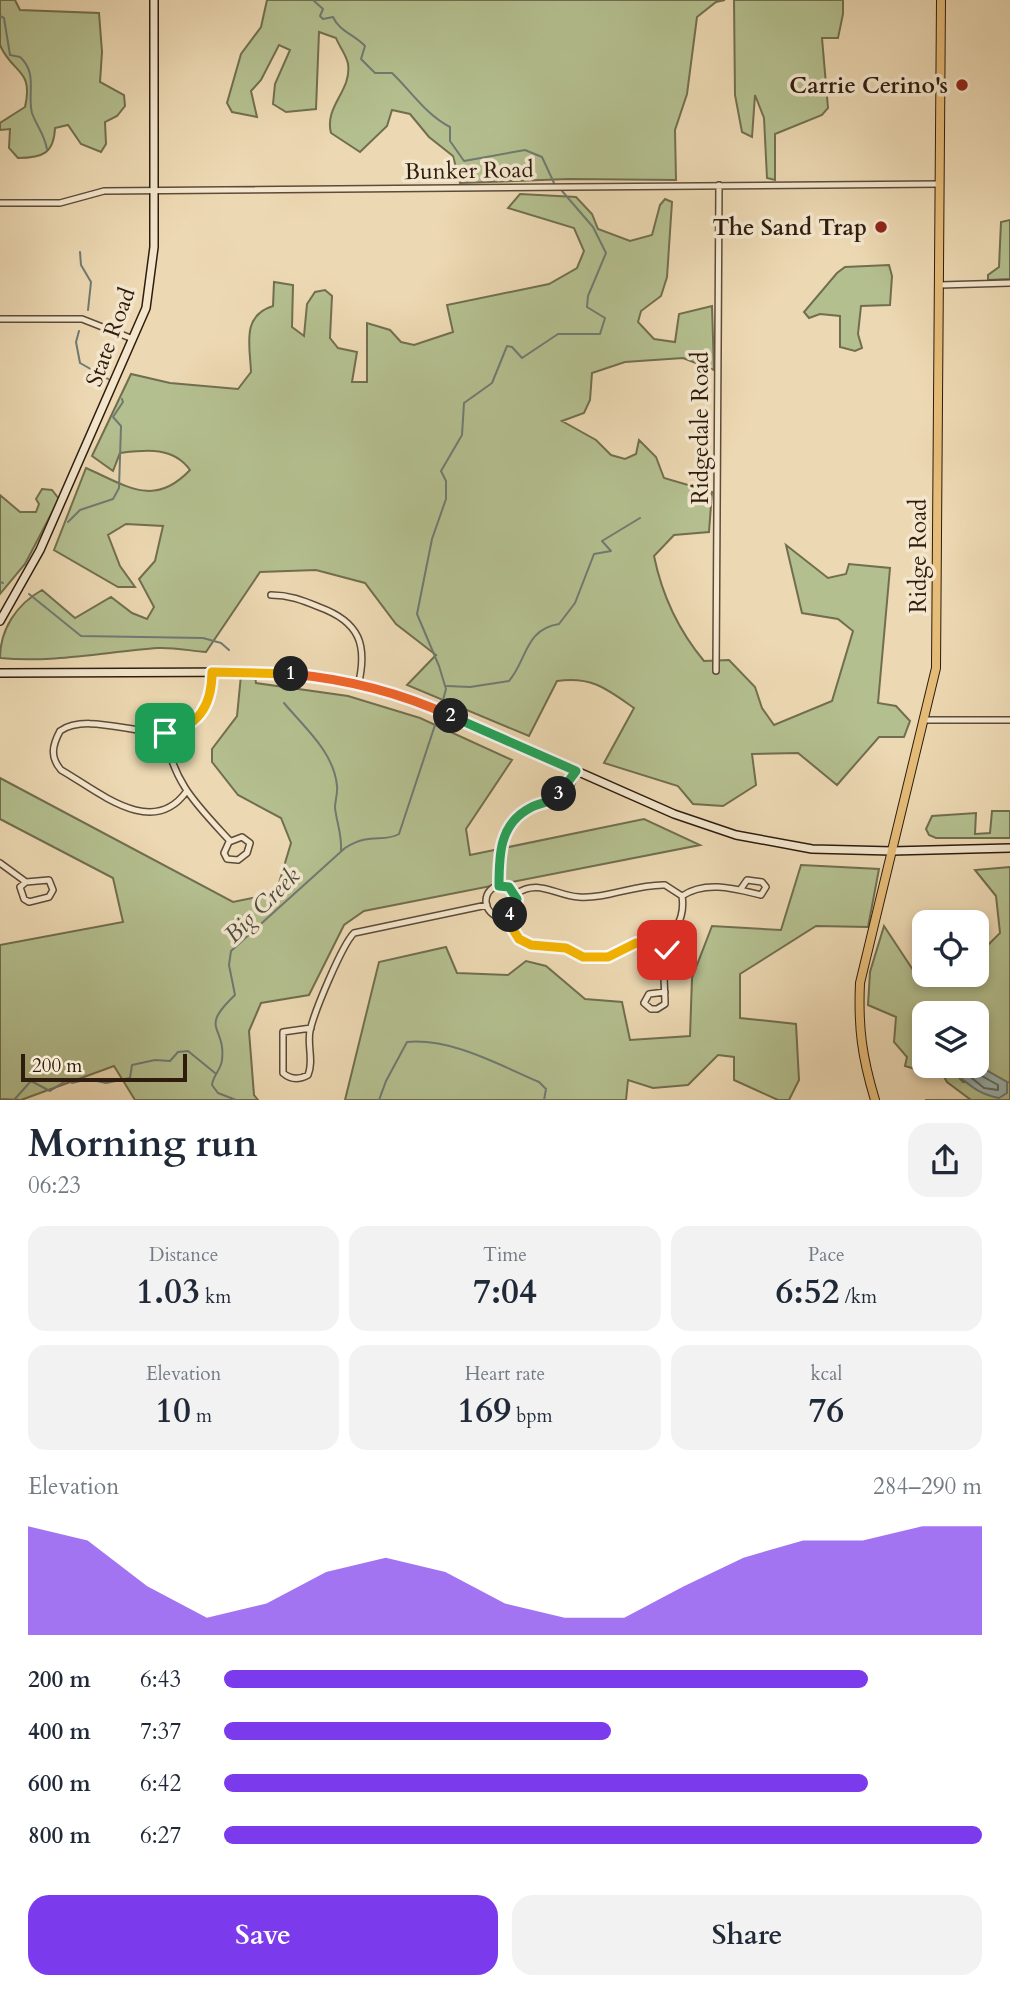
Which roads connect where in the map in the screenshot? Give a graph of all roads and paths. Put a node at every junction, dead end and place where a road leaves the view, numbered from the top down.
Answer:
1 (154, 0) edge
2 (941, 0) edge
3 (940, 184) junction
4 (719, 185) junction
5 (154, 193) junction
6 (0, 203) edge
7 (1010, 283) edge
8 (940, 285) junction
9 (0, 319) edge
10 (134, 340) junction
11 (271, 595) dead end
12 (0, 621) edge
13 (716, 671) dead end
14 (212, 672) junction
15 (0, 673) edge
16 (358, 686) junction
17 (925, 720) junction
18 (1010, 720) edge
19 (165, 733) junction
20 (576, 771) junction
21 (186, 792) junction
22 (230, 841) junction
23 (1010, 848) edge
24 (892, 851) junction
25 (0, 863) edge
26 (26, 882) junction
27 (499, 886) junction
28 (740, 890) junction
29 (516, 894) junction
30 (682, 896) junction
31 (487, 905) junction
32 (505, 917) junction
33 (667, 950) junction
34 (665, 992) dead end
35 (311, 1028) junction
36 (875, 1100) edge

1 - 5 street, State Road
2 - 3 main road, Ridge Road
3 - 4 street, Bunker Road
3 - 8 main road, Ridge Road
4 - 5 street, Bunker Road
4 - 13 street, Ridgedale Road
5 - 6 street, Bunker Road
5 - 10 street, State Road
7 - 8 street
8 - 17 main road, Ridge Road
9 - 10 street
10 - 12 street, State Road
11 - 16 street
14 - 15 street
14 - 16 street
14 - 19 street
16 - 20 street
17 - 18 street
17 - 24 main road, Ridge Road
19 - 21 street
19 - 21 street
20 - 24 street
20 - 27 street
21 - 22 street
22 - 22 street
23 - 24 street
24 - 36 main road, Ridge Road
25 - 26 street
26 - 26 street
27 - 29 street
27 - 31 street
28 - 28 street
28 - 30 street
29 - 30 street
29 - 32 street
30 - 33 street
31 - 32 street
31 - 35 street
32 - 33 street
33 - 34 street
35 - 35 street

